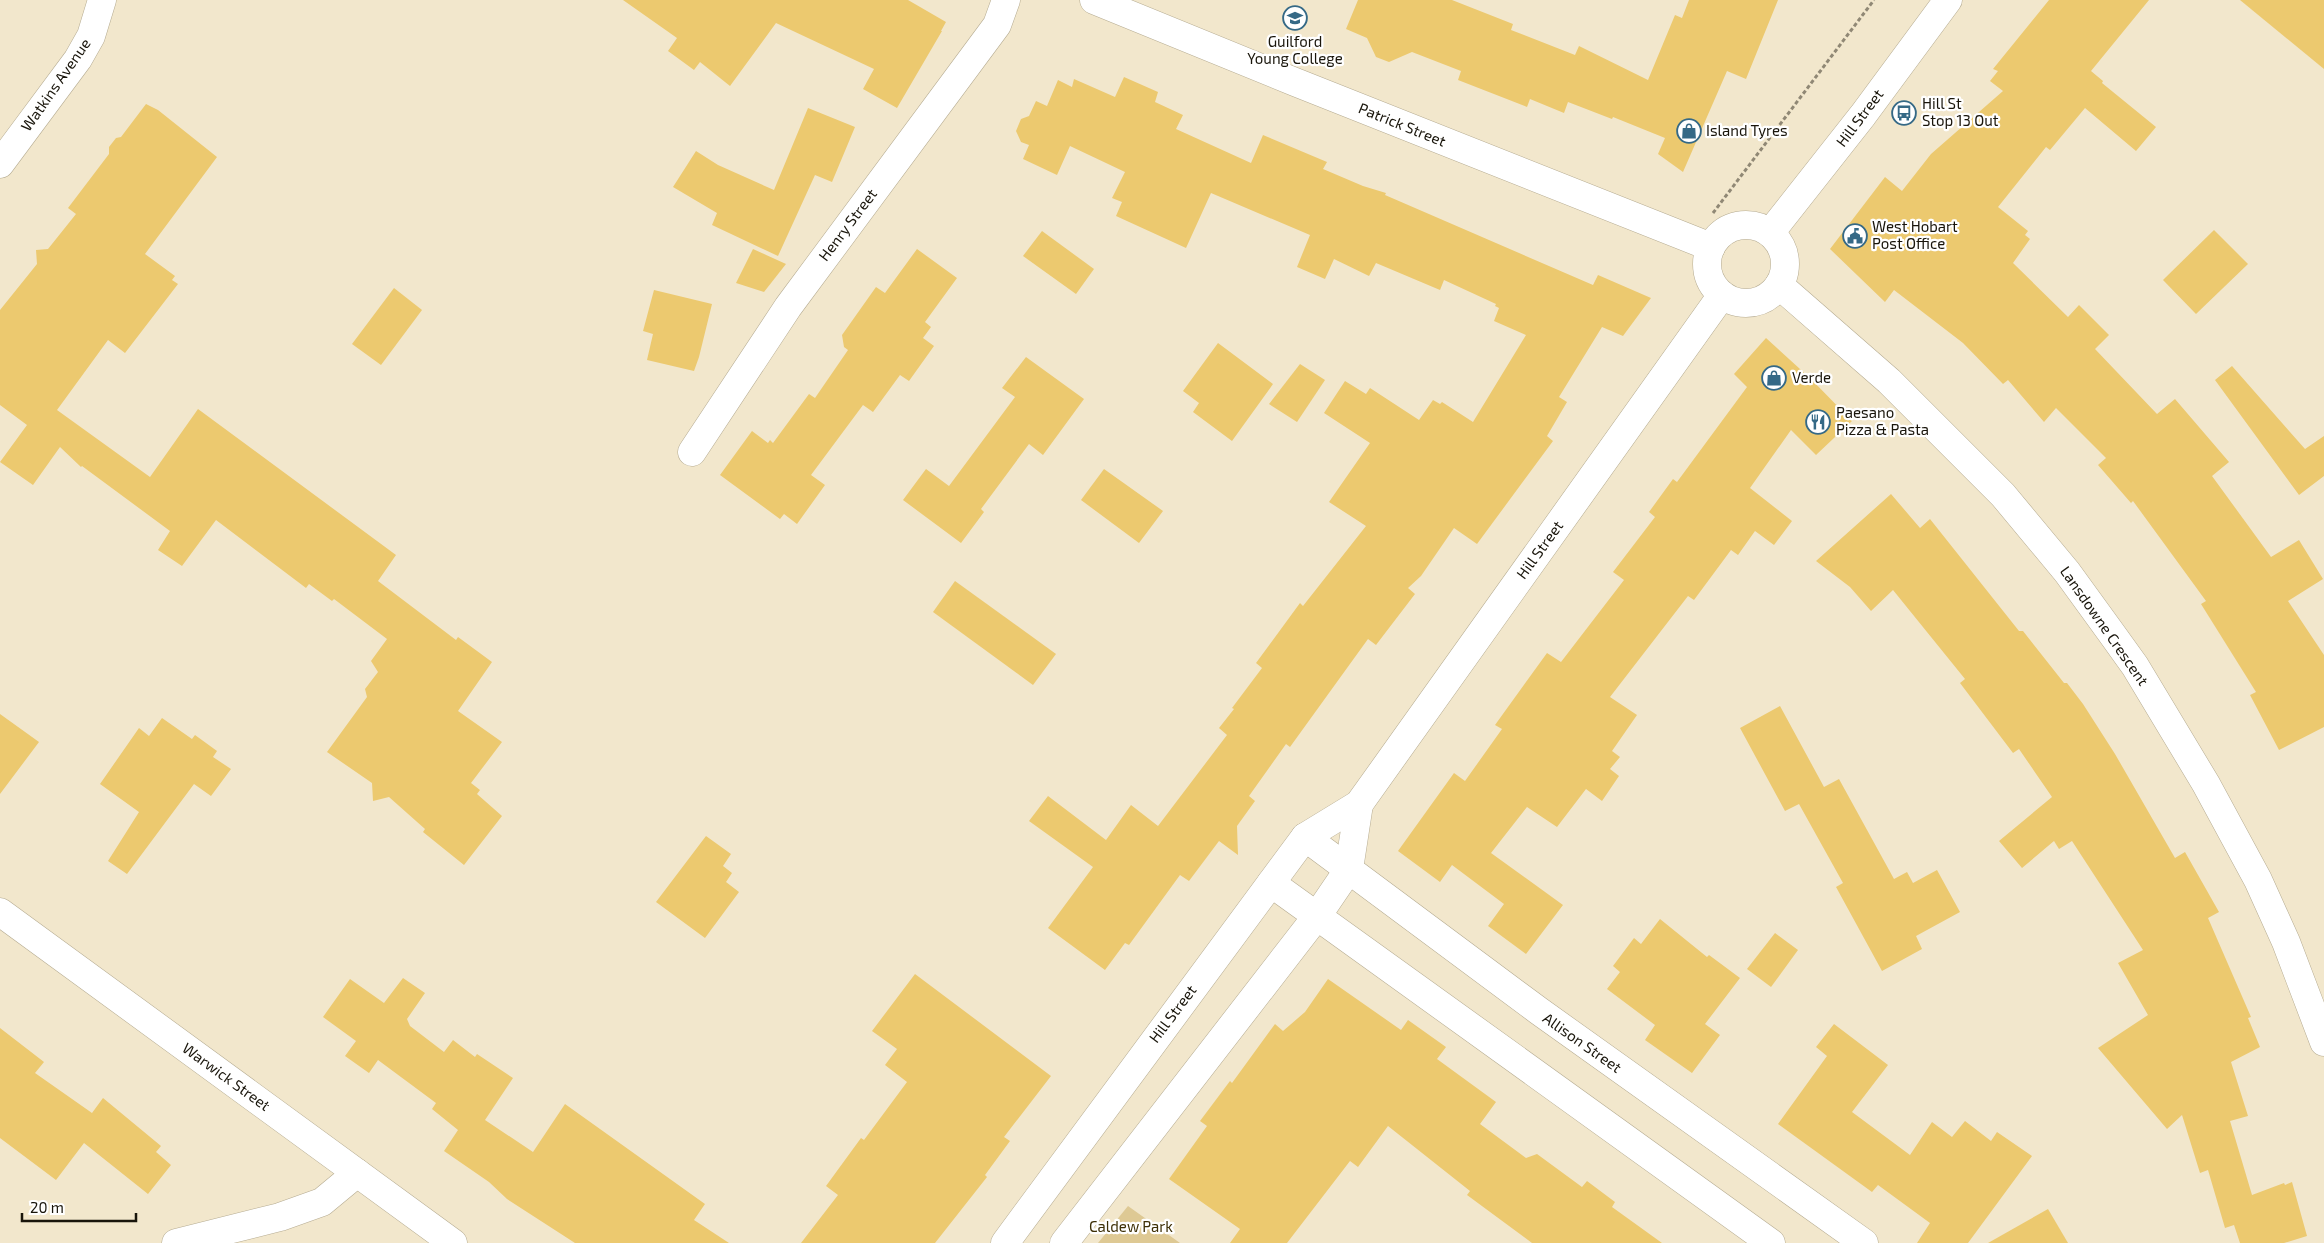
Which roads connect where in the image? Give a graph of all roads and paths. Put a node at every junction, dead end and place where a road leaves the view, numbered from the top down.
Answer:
1 (102, 0) edge
2 (1006, 0) edge
3 (1094, 0) edge
4 (1874, 0) edge
5 (1948, 0) edge
6 (0, 164) edge
7 (1770, 233) junction
8 (1702, 243) junction
9 (1779, 285) junction
10 (1722, 296) junction
11 (692, 452) dead end
12 (1359, 804) junction
13 (1305, 837) junction
14 (1349, 869) junction
15 (1271, 883) junction
16 (0, 912) edge
17 (1317, 916) junction
18 (2324, 1042) edge
19 (357, 1173) junction
20 (176, 1243) edge
21 (453, 1243) edge
22 (1005, 1243) edge
23 (1064, 1243) edge
24 (1771, 1243) edge
25 (1864, 1243) edge

1 - 6 street, Watkins Avenue
2 - 11 street, Henry Street
3 - 8 street, Patrick Street
4 - 8 path
5 - 7 street, Hill Street
7 - 8 street
7 - 9 street
8 - 10 street
9 - 10 street
9 - 18 street, Lansdowne Crescent
10 - 12 street, Hill Street
12 - 13 street, Hill Street
12 - 14 street, Hill Street
13 - 14 street, Allison Street
13 - 15 street, Hill Street
14 - 17 street, Hill Street
14 - 25 street, Allison Street
15 - 17 street
15 - 22 street, Hill Street
16 - 19 street, Warwick Street
17 - 23 street, Hill Street
17 - 24 street
19 - 20 street
19 - 21 street, Warwick Street

